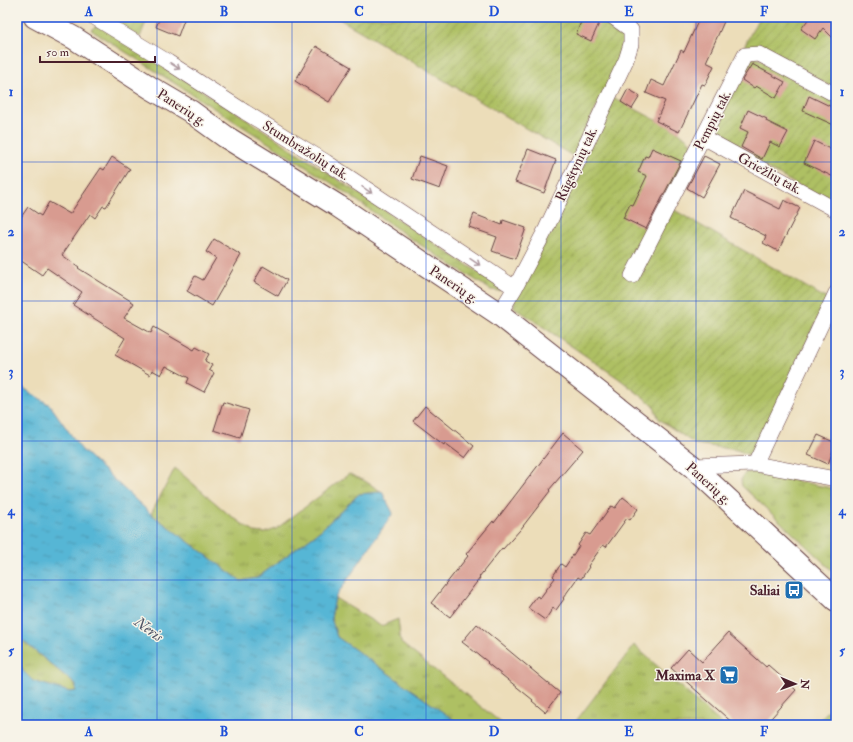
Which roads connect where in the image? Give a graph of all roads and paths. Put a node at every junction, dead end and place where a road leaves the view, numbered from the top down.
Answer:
1 (35, 17) edge
2 (94, 17) edge
3 (613, 17) edge
4 (836, 95) edge
5 (703, 137) junction
6 (836, 210) edge
7 (632, 276) dead end
8 (515, 288) junction
9 (836, 293) edge
10 (499, 314) junction
11 (755, 464) junction
12 (692, 466) junction
13 (836, 479) edge
14 (836, 600) edge

1 - 10 main road, Panerių g.
2 -> 8 street, Stumbražolių tak.
3 - 8 street, Rūgštynių tak.
4 - 5 street, Pempių tak.
5 - 6 street, Griežlių tak.
5 - 7 street, Pempių tak.
8 - 10 street, Rūgštynių tak.
9 - 11 street
10 - 12 main road, Panerių g.
11 - 12 street
11 - 13 street
12 - 14 main road, Panerių g.

